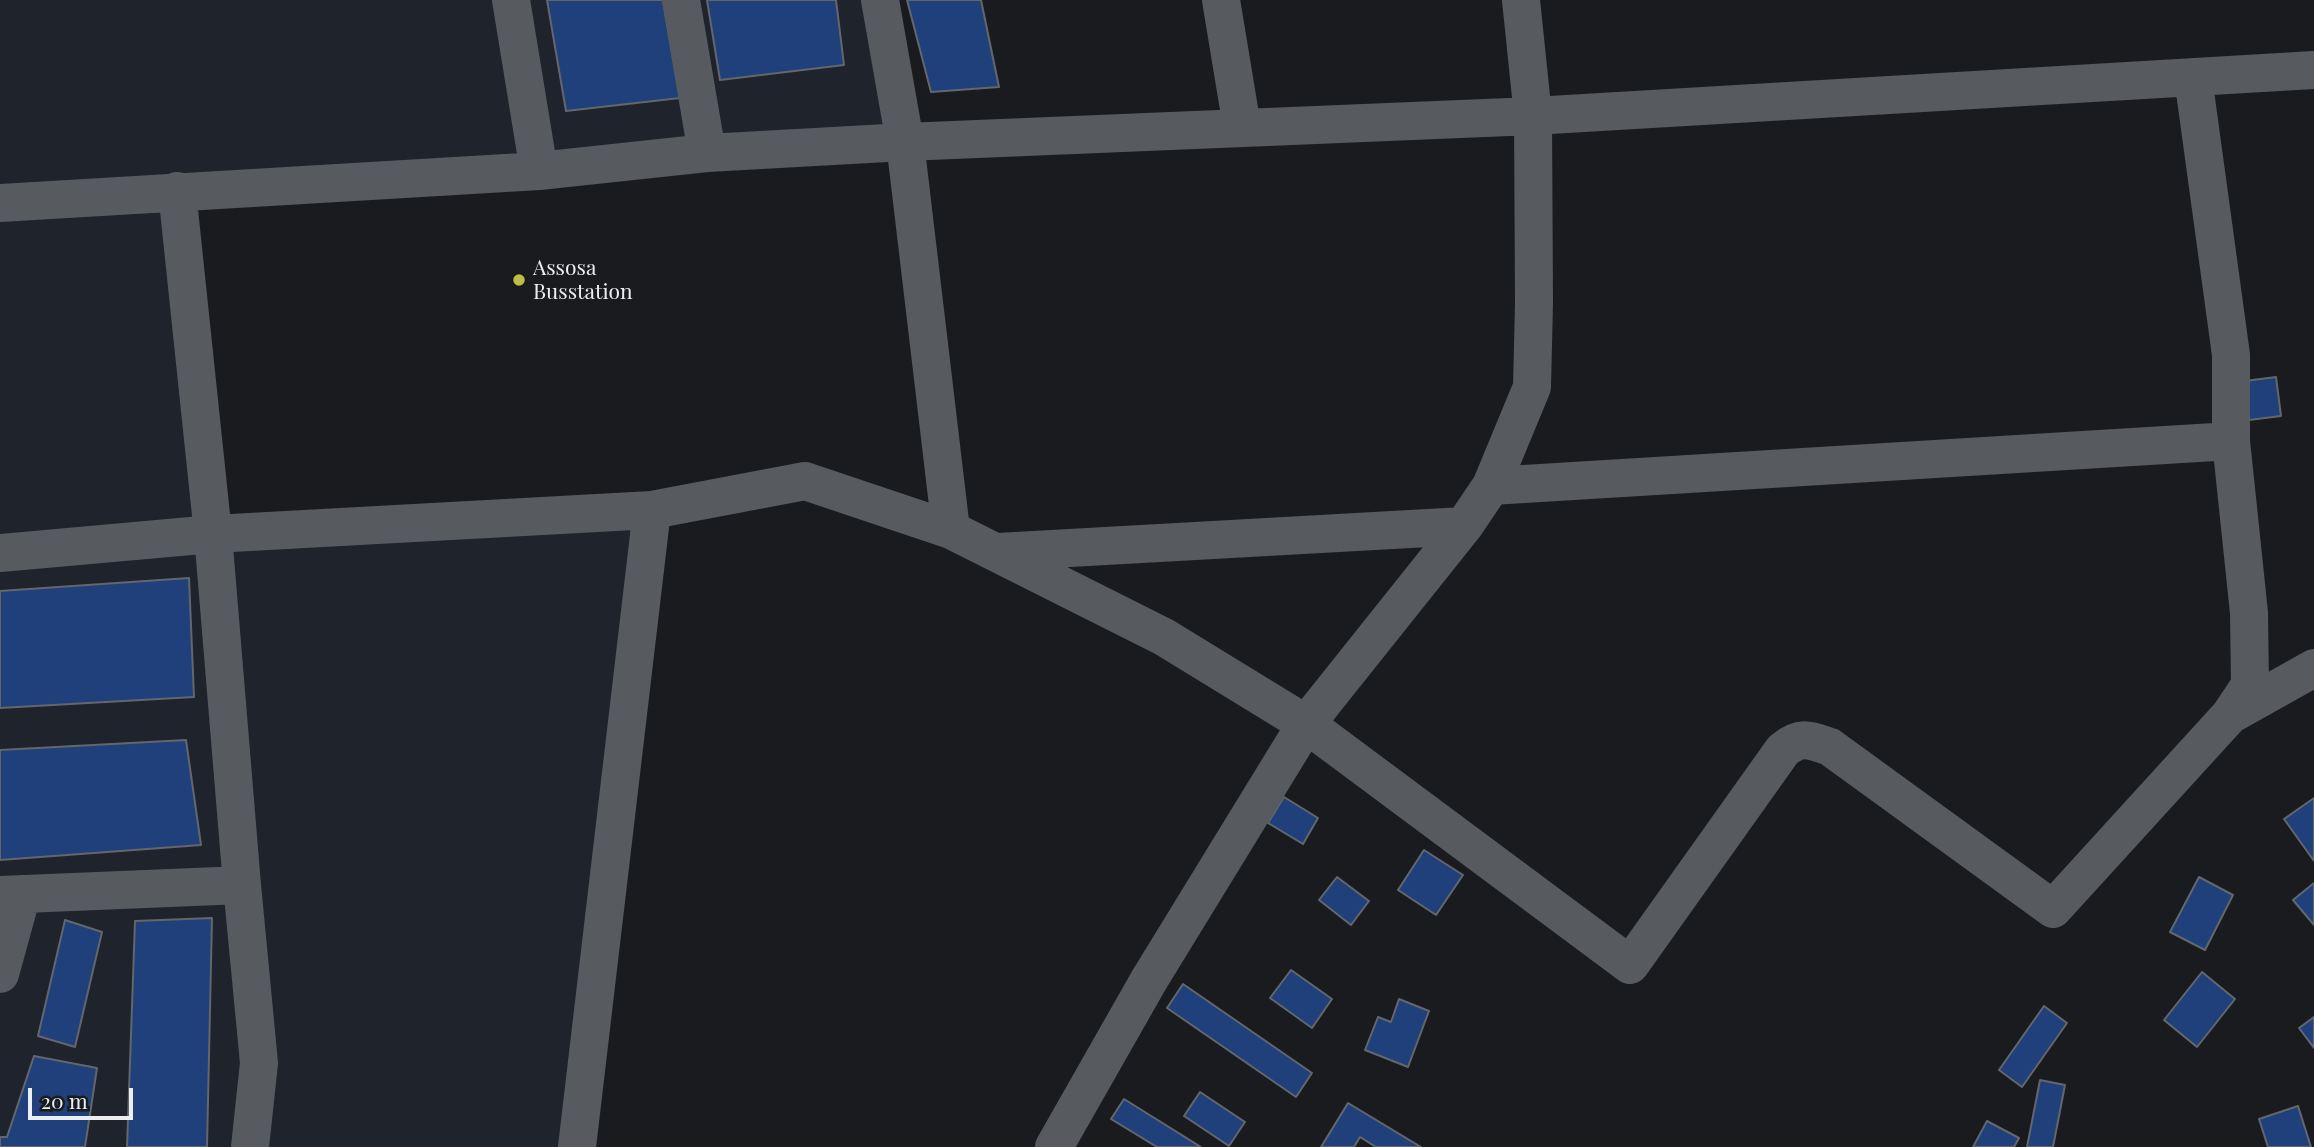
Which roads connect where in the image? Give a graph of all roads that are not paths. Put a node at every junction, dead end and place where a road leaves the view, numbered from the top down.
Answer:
1 (511, 0) edge
2 (681, 0) edge
3 (880, 0) edge
4 (1221, 0) edge
5 (1521, 0) edge
6 (2314, 70) edge
7 (2193, 78) junction
8 (1533, 116) junction
9 (1242, 127) junction
10 (905, 142) junction
11 (707, 153) junction
12 (539, 171) junction
13 (177, 191) junction
14 (0, 203) edge
15 (2231, 441) junction
16 (1491, 486) junction
17 (652, 509) junction
18 (1464, 526) junction
19 (951, 530) junction
20 (213, 534) junction
21 (995, 552) junction
22 (0, 553) edge
23 (2314, 668) edge
24 (2230, 715) junction
25 (1306, 724) junction
26 (242, 885) junction
27 (11, 894) edge
28 (0, 974) edge
29 (250, 1147) edge
30 (577, 1147) edge
31 (1054, 1147) edge

1 - 12 street
2 - 11 street
3 - 10 street
4 - 9 street
5 - 8 street
6 - 7 street
7 - 8 street
7 - 15 street
8 - 9 street
8 - 16 street
9 - 10 street
10 - 11 street
10 - 19 street
11 - 12 street
12 - 13 street
13 - 14 street
13 - 20 street
15 - 16 street
15 - 24 street
16 - 18 street
17 - 19 street
17 - 20 street
17 - 30 street
18 - 21 street
18 - 25 street
19 - 21 street
20 - 22 street
20 - 26 street
21 - 25 street
23 - 24 street
24 - 25 street
25 - 31 street
26 - 27 street
26 - 29 street
27 - 28 street

